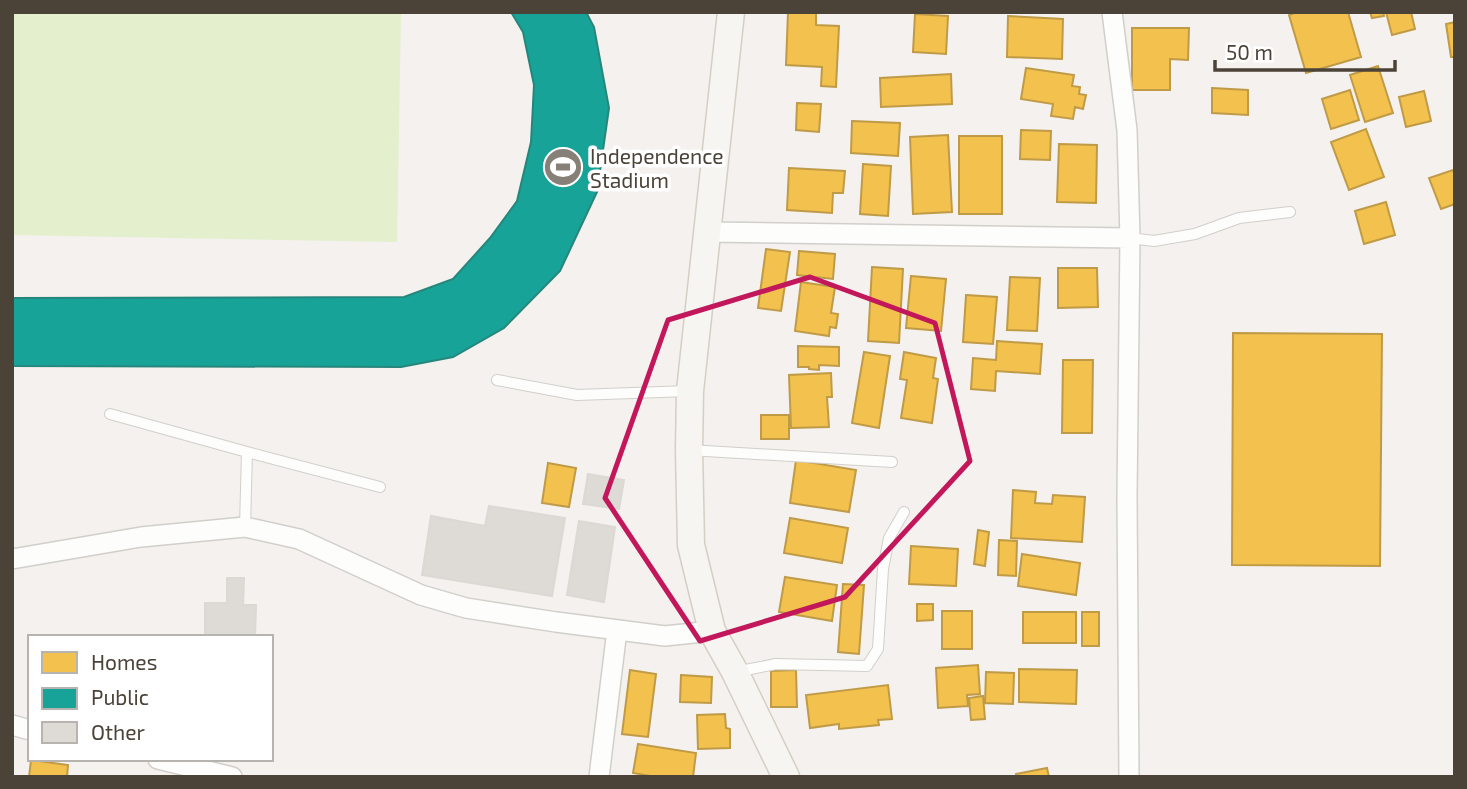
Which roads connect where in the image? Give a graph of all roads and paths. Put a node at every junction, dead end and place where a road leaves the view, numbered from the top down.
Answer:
1 (730, 12) edge
2 (1112, 12) edge
3 (1290, 212) dead end
4 (707, 232) junction
5 (1130, 238) junction
6 (497, 380) dead end
7 (690, 391) junction
8 (110, 414) dead end
9 (689, 450) junction
10 (247, 452) junction
11 (892, 461) dead end
12 (380, 487) dead end
13 (904, 512) dead end
14 (245, 527) junction
15 (12, 559) edge
16 (617, 630) junction
17 (712, 631) junction
18 (734, 672) junction
19 (166, 761) edge
20 (225, 776) edge
21 (599, 777) edge
22 (786, 777) edge
23 (1129, 777) edge

1 - 4 street
2 - 5 street
3 - 5 lane
4 - 5 street
4 - 7 street
5 - 23 street
6 - 7 lane
7 - 9 street
8 - 10 lane
9 - 11 lane
9 - 17 street
10 - 12 lane
10 - 14 lane
13 - 18 lane
14 - 15 street
14 - 16 street
16 - 17 street
16 - 21 street
17 - 18 street
18 - 22 street
19 - 20 street

